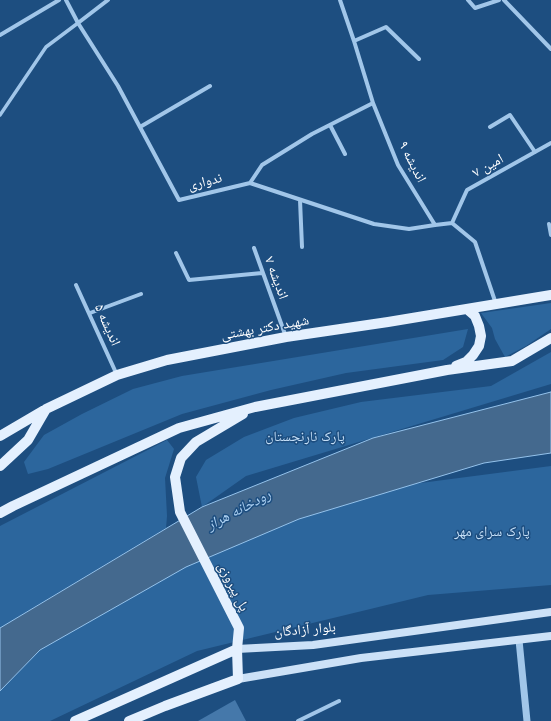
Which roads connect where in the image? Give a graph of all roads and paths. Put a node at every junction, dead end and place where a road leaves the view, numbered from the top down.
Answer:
1 (59, 0) edge
2 (66, 0) edge
3 (108, 0) edge
4 (340, 0) edge
5 (468, 0) edge
6 (499, 0) edge
7 (504, 0) edge
8 (78, 23) junction
9 (0, 35) edge
10 (354, 41) junction
11 (551, 49) edge
12 (419, 59) dead end
13 (210, 86) dead end
14 (373, 103) junction
15 (0, 115) edge
16 (330, 125) junction
17 (140, 127) junction
18 (490, 127) dead end
19 (551, 143) edge
20 (535, 152) junction
21 (345, 154) dead end
22 (250, 183) junction
23 (300, 200) junction
24 (452, 223) junction
25 (549, 224) dead end
26 (435, 225) junction
27 (551, 235) edge
28 (302, 247) dead end
29 (254, 248) dead end
30 (176, 254) dead end
31 (262, 273) junction
32 (76, 285) dead end
33 (141, 294) dead end
34 (551, 295) edge
35 (496, 304) junction
36 (468, 309) junction
37 (90, 313) junction
38 (286, 337) junction
39 (551, 338) edge
40 (447, 370) junction
41 (117, 375) junction
42 (255, 407) junction
43 (46, 409) junction
44 (3, 433) edge
45 (0, 466) edge
46 (0, 513) edge
47 (551, 612) edge
48 (551, 636) edge
49 (519, 640) junction
50 (237, 649) junction
51 (238, 679) junction
52 (339, 701) dead end
53 (75, 721) edge
54 (129, 721) edge
55 (298, 721) edge
56 (527, 721) edge

1 - 9 street
2 - 8 street, ندواری
3 - 8 street
4 - 10 street, اندیشه ۹
5 - 6 street
7 - 11 street
8 - 15 street
8 - 17 street, ندواری
10 - 12 street
10 - 14 street, اندیشه ۹
13 - 17 street
14 - 16 street
14 - 26 street, اندیشه ۹
16 - 21 street
16 - 22 street
17 - 22 street, ندواری
18 - 20 street
19 - 20 street, امین ۷
20 - 24 street, امین ۷
22 - 23 street
23 - 26 street
23 - 28 street
24 - 26 street
24 - 35 street
25 - 27 street
29 - 31 street, اندیشه ۷
30 - 31 street
31 - 38 street, اندیشه ۷
32 - 37 street, اندیشه ۵
33 - 37 street
34 - 35 main road, شهید دکتر بهشتی
35 - 36 main road, شهید دکتر بهشتی
36 - 38 main road, شهید دکتر بهشتی
36 - 40 main road
37 - 41 street, اندیشه ۵
38 - 41 main road, شهید دکتر بهشتی
39 - 40 main road
40 - 42 main road
41 - 43 main road, شهید دکتر بهشتی
42 - 46 main road
42 - 50 main road, پل پیروزی
43 - 44 main road, شهید دکتر بهشتی
43 - 45 main road
47 - 50 main road, بلوار آزادگان
48 - 49 main road
49 - 51 main road
49 - 56 street
50 - 51 main road, پل پیروزی
50 - 53 main road, بلوار آزادگان
51 - 54 main road
52 - 55 street

